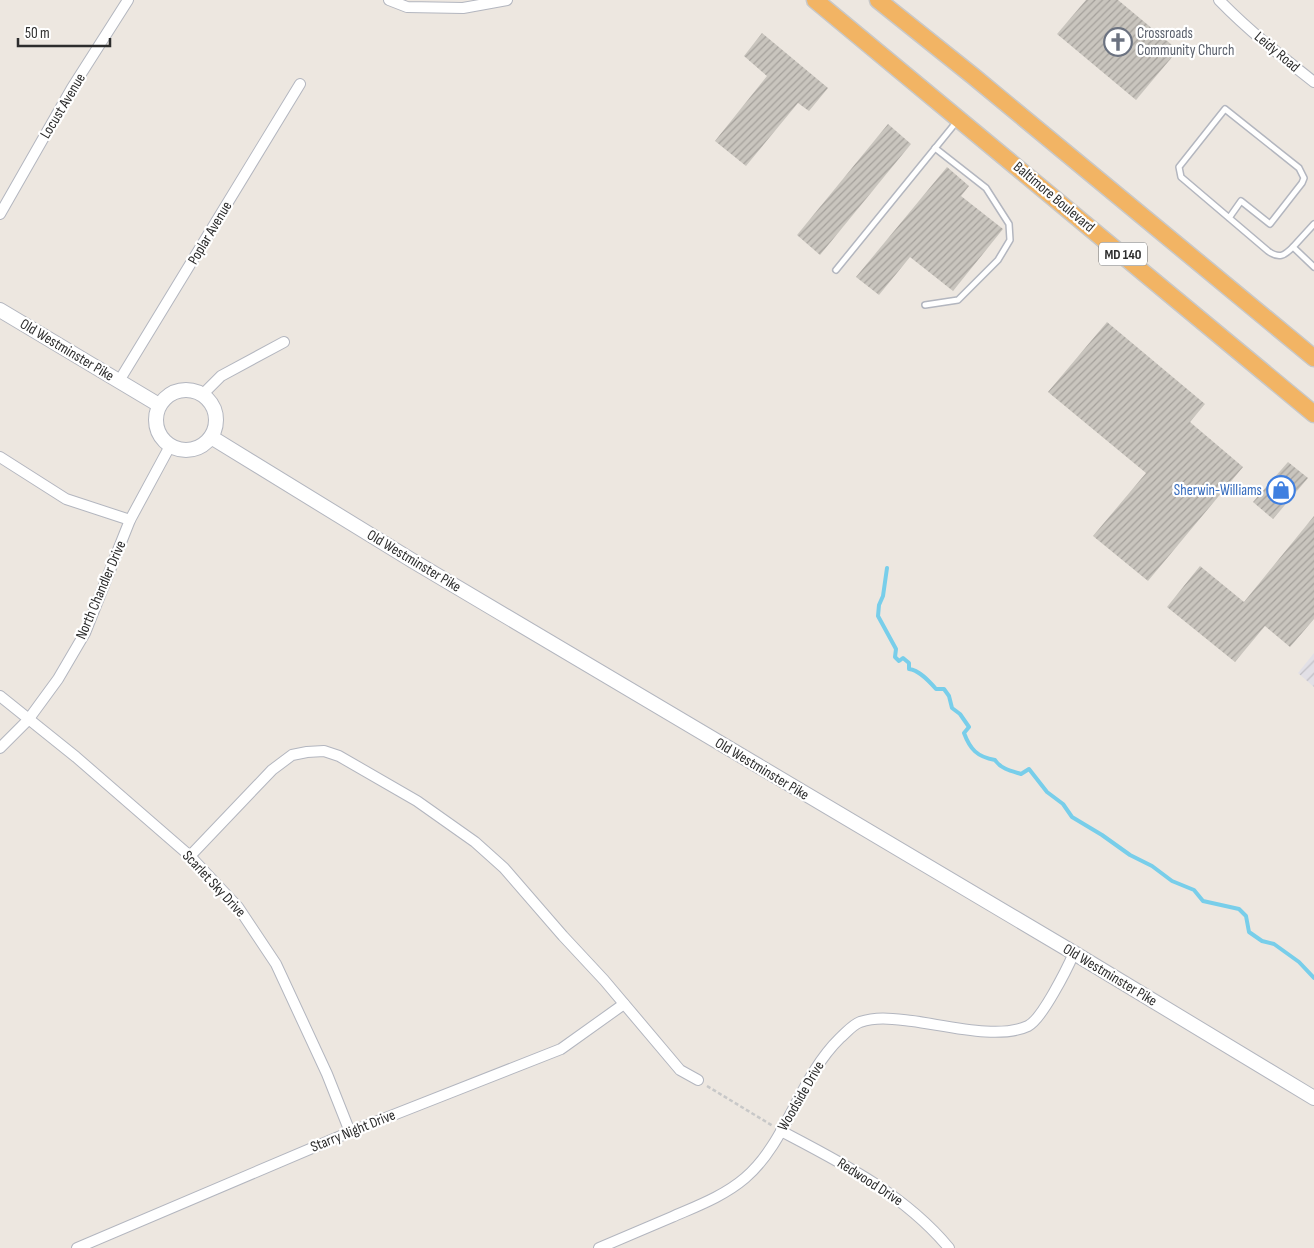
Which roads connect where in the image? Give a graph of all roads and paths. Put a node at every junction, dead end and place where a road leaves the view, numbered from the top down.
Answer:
1 (128, 0) edge
2 (389, 0) edge
3 (506, 0) edge
4 (816, 0) edge
5 (878, 0) edge
6 (1219, 0) edge
7 (1314, 82) edge
8 (300, 84) dead end
9 (960, 118) junction
10 (936, 148) junction
11 (0, 214) edge
12 (1229, 218) junction
13 (1314, 224) edge
14 (1293, 247) junction
15 (1314, 267) edge
16 (836, 270) dead end
17 (925, 305) dead end
18 (0, 310) edge
19 (284, 342) dead end
20 (1314, 358) edge
21 (119, 382) junction
22 (202, 395) junction
23 (159, 405) junction
24 (1314, 414) edge
25 (211, 437) junction
26 (170, 446) junction
27 (0, 457) edge
28 (130, 520) junction
29 (0, 696) edge
30 (28, 720) junction
31 (0, 748) edge
32 (190, 856) junction
33 (1074, 953) junction
34 (624, 1004) junction
35 (698, 1080) joint
36 (1314, 1098) edge
37 (781, 1131) junction
38 (350, 1132) junction
39 (945, 1246) edge
40 (77, 1248) edge
41 (599, 1248) edge

1 - 11 street, Locust Avenue
2 - 3 street
4 - 9 highway, Baltimore Boulevard / MD 140
5 - 20 highway, MD 140
6 - 7 street, Leidy Road
8 - 21 street, Poplar Avenue
9 - 10 lane
9 - 24 highway, Baltimore Boulevard / MD 140
10 - 16 lane
10 - 17 lane
12 - 12 lane
12 - 14 lane
13 - 14 lane
14 - 15 lane
18 - 21 main road, Old Westminster Pike
19 - 22 street
21 - 23 main road, Old Westminster Pike
22 - 23 main road
22 - 25 main road
23 - 26 main road
25 - 26 main road
25 - 33 main road, Old Westminster Pike
26 - 28 street, North Chandler Drive
27 - 28 street
28 - 30 street, North Chandler Drive
29 - 30 street, Scarlet Sky Drive
30 - 31 street, North Chandler Drive
30 - 32 street, Scarlet Sky Drive
32 - 34 street
32 - 38 street, Scarlet Sky Drive
33 - 36 main road, Old Westminster Pike
33 - 37 street, Woodside Drive
34 - 35 street
34 - 38 street, Starry Night Drive
35 - 37 path
37 - 39 street, Redwood Drive
37 - 41 street, Woodside Drive
38 - 40 street, Starry Night Drive

